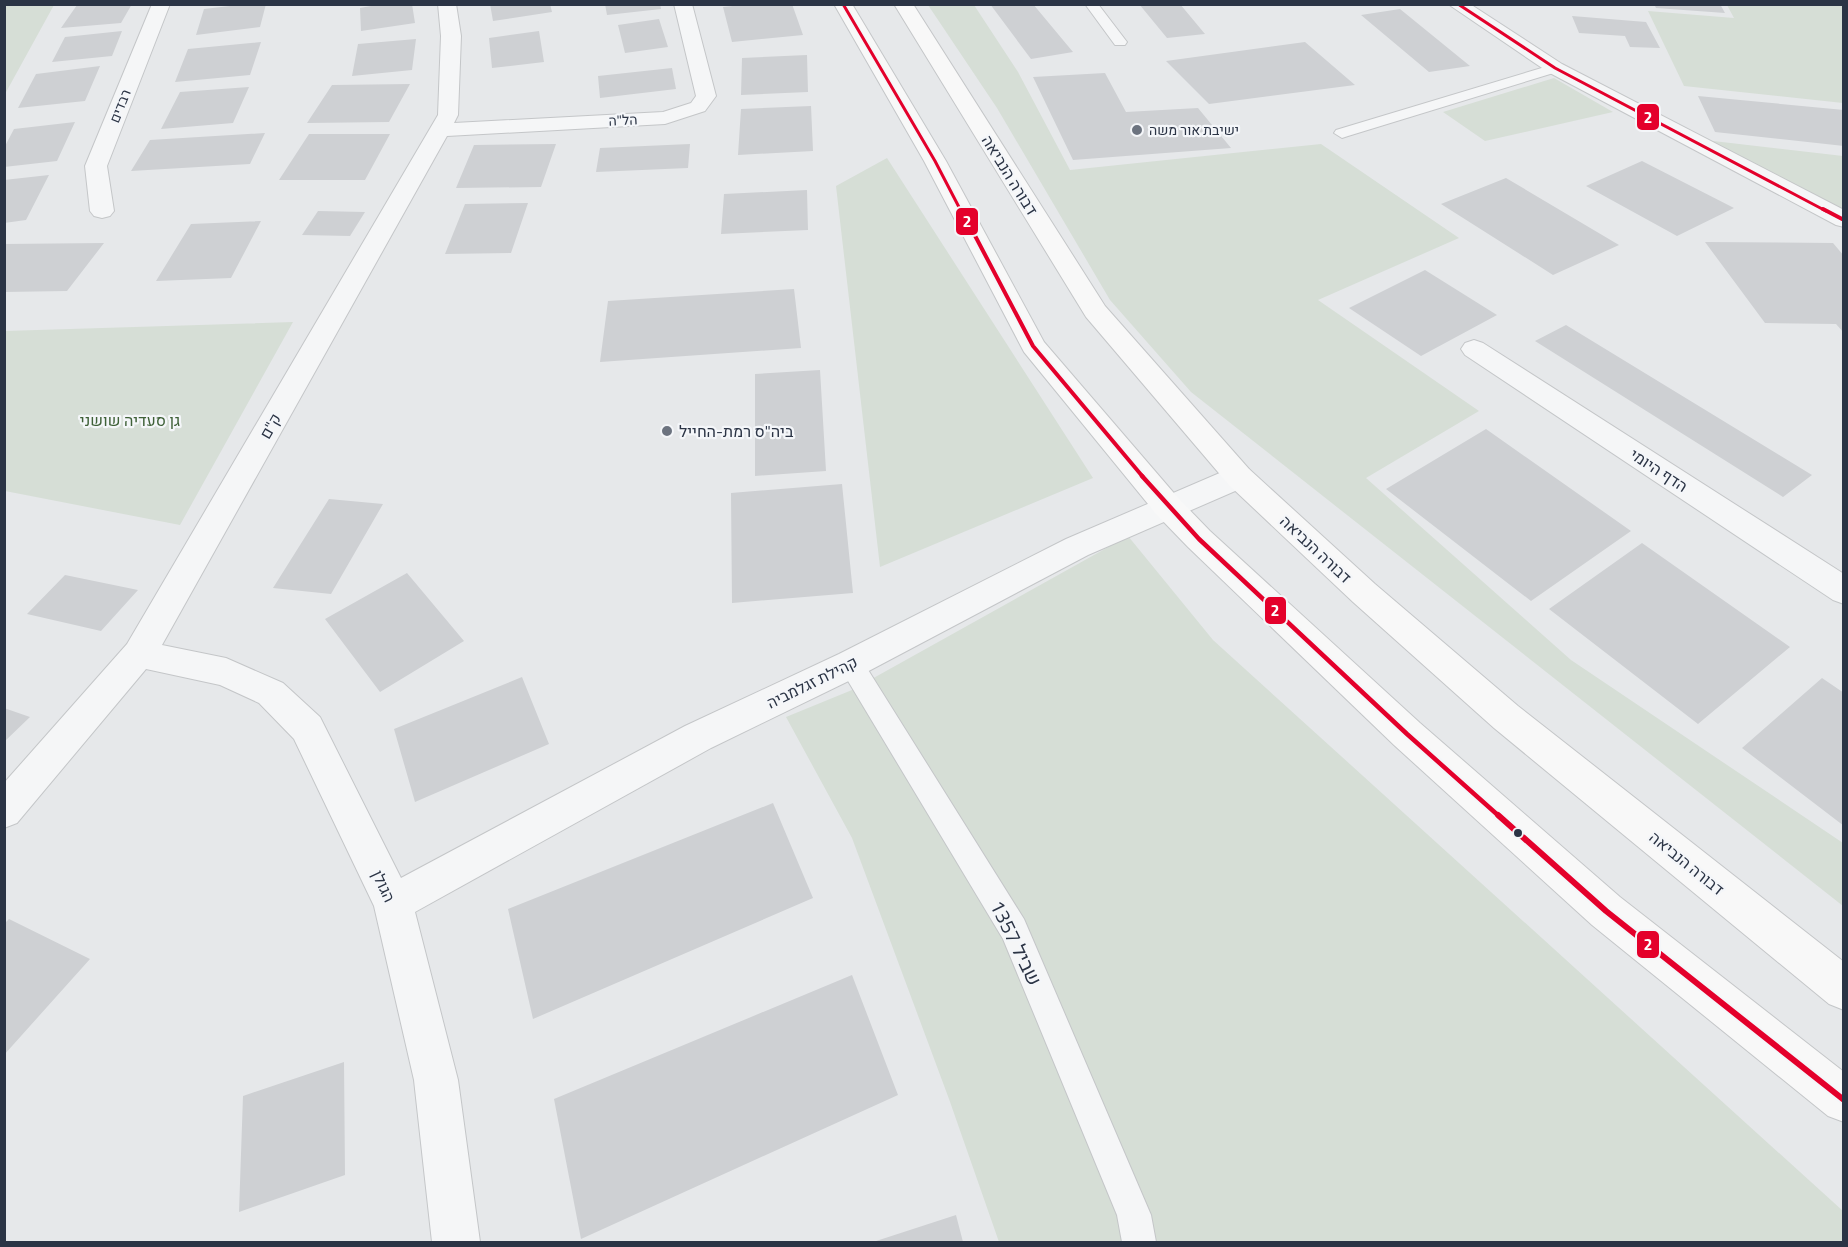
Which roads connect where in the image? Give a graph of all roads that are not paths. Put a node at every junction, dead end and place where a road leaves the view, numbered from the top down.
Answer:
1 (161, 4) edge
2 (447, 4) edge
3 (683, 4) edge
4 (843, 4) edge
5 (903, 4) edge
6 (1091, 4) edge
7 (1457, 4) edge
8 (1120, 42) dead end
9 (1554, 68) junction
10 (440, 130) junction
11 (1342, 133) dead end
12 (102, 211) dead end
13 (1844, 220) edge
14 (1474, 350) dead end
15 (1239, 477) junction
16 (1168, 507) junction
17 (1844, 591) edge
18 (139, 654) junction
19 (851, 664) junction
20 (4, 811) edge
21 (393, 903) junction
22 (1844, 989) edge
23 (1844, 1100) edge
24 (456, 1242) edge
25 (1139, 1242) edge

1 - 12 street, רבדים
2 - 10 street, ק"ם
3 - 10 street, הל"ה
4 - 16 street
5 - 15 street, דבורה הנביאה
6 - 8 lane
7 - 9 street
9 - 11 lane
9 - 13 street
10 - 18 street, ק"ם
14 - 17 street, הדף היומי
15 - 16 street, קהילת זגלמביה
15 - 22 street, דבורה הנביאה
16 - 19 street, קהילת זגלמביה
16 - 23 street
18 - 20 street, ק"ם
18 - 21 street, הגולן
19 - 21 street, קהילת זגלמביה
19 - 25 lane, שביל 1357
21 - 24 street, הגולן

